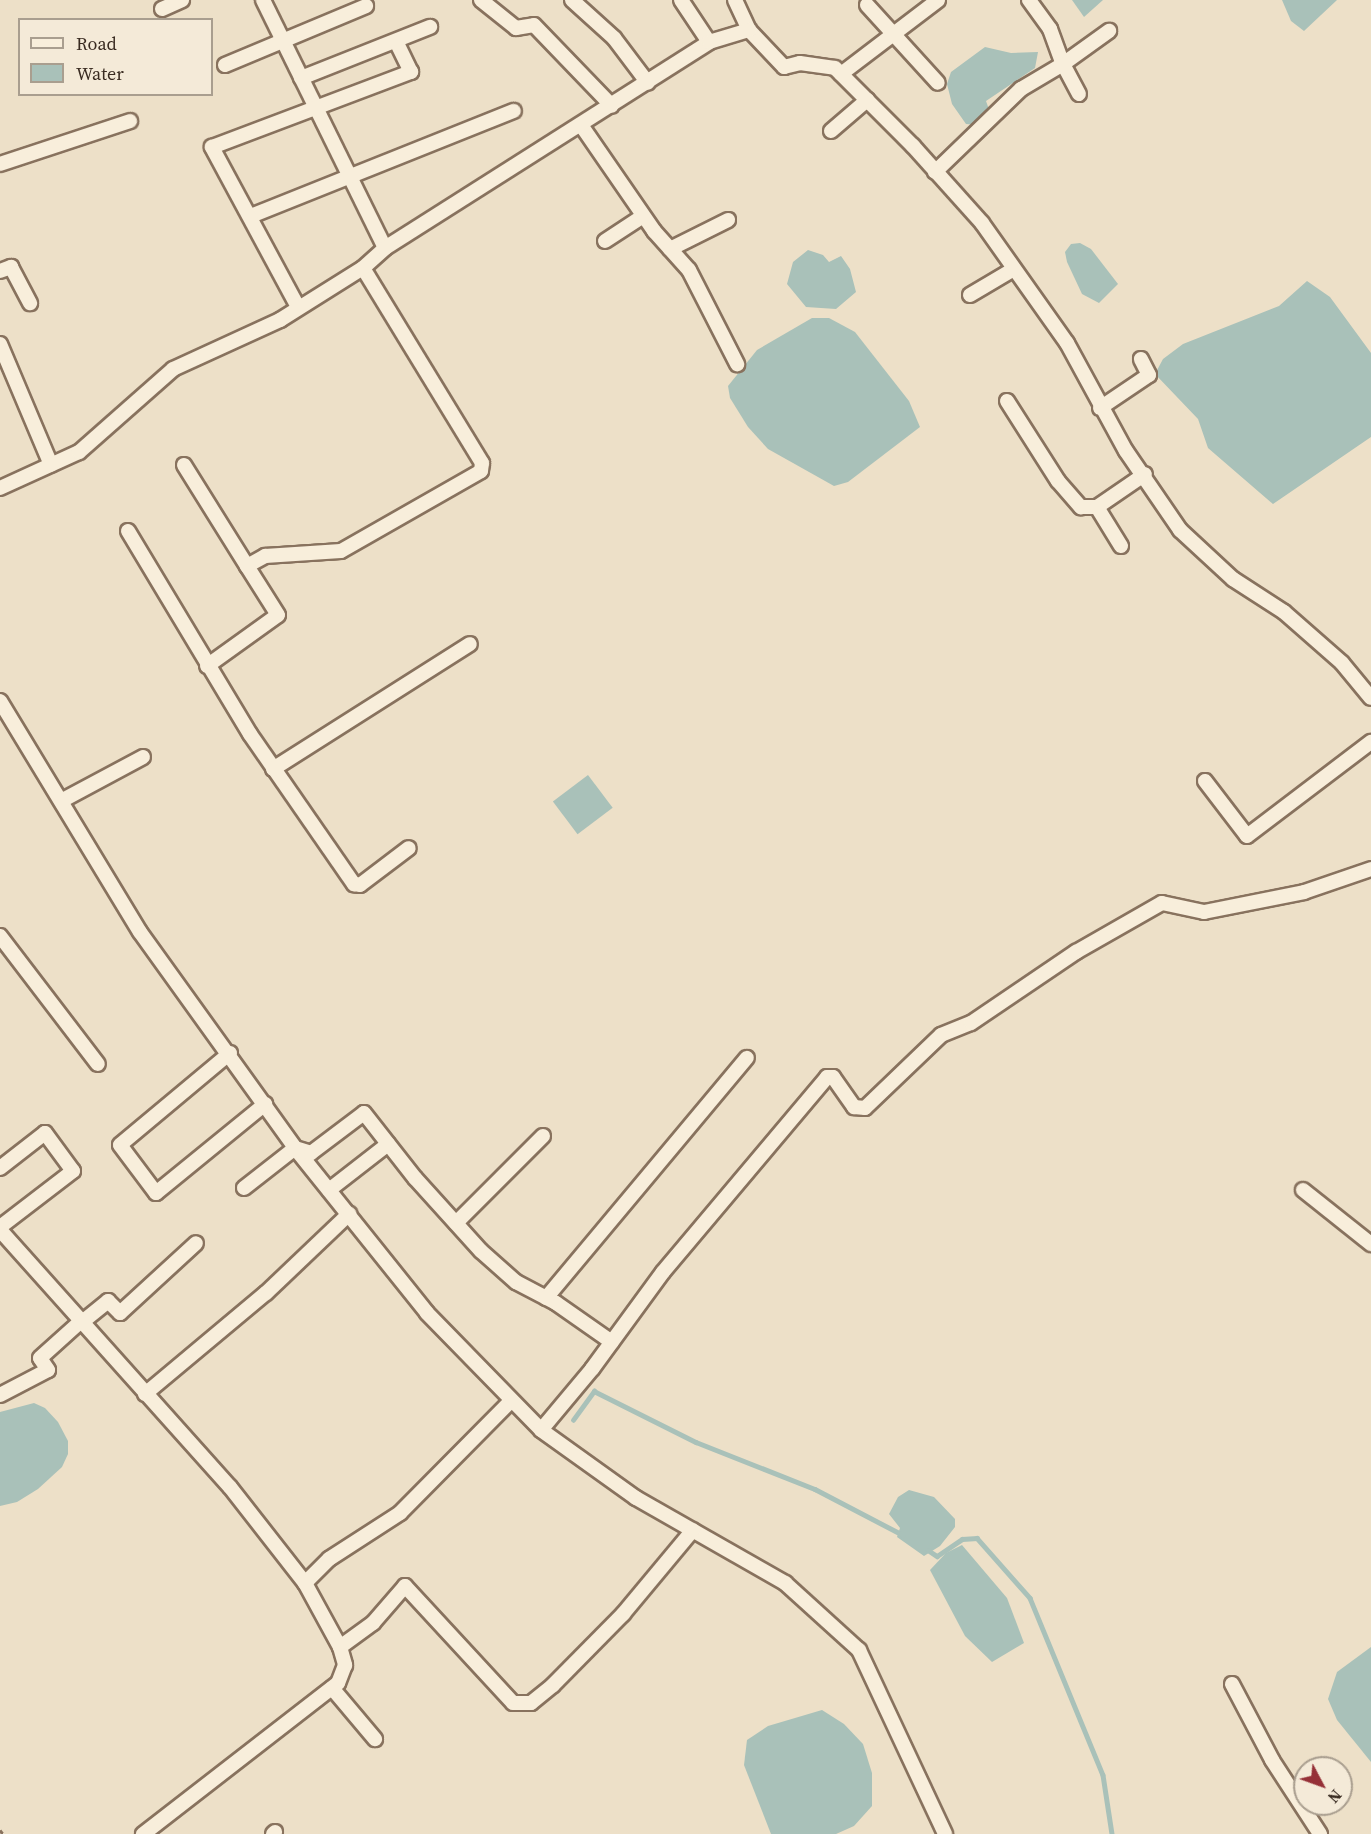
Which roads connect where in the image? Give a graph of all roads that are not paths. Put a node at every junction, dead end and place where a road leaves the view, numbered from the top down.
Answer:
1 (182, 0) edge
2 (263, 0) edge
3 (481, 0) edge
4 (572, 0) edge
5 (681, 0) edge
6 (735, 0) edge
7 (938, 0) edge
8 (1029, 0) edge
9 (867, 5) dead end
10 (366, 6) dead end
11 (162, 9) dead end
12 (430, 27) dead end
13 (749, 30) junction
14 (1108, 31) dead end
15 (893, 32) junction
16 (283, 40) junction
17 (396, 41) junction
18 (709, 42) junction
19 (1063, 64) junction
20 (225, 65) dead end
21 (841, 74) junction
22 (301, 78) junction
23 (648, 83) junction
24 (938, 83) dead end
25 (1079, 94) dead end
26 (867, 100) junction
27 (612, 106) junction
28 (318, 109) junction
29 (514, 111) dead end
30 (130, 121) dead end
31 (581, 125) junction
32 (831, 131) dead end
33 (0, 164) edge
34 (935, 172) junction
35 (350, 177) junction
36 (251, 216) junction
37 (643, 216) junction
38 (728, 220) dead end
39 (605, 241) dead end
40 (385, 248) junction
41 (670, 249) junction
42 (363, 268) junction
43 (1014, 269) junction
44 (0, 271) edge
45 (970, 295) dead end
46 (30, 303) dead end
47 (298, 307) junction
48 (0, 344) edge
49 (1140, 359) dead end
50 (737, 364) dead end
51 (1007, 401) dead end
52 (1100, 408) junction
53 (51, 465) junction
54 (184, 465) dead end
55 (1145, 474) junction
56 (0, 488) edge
57 (1097, 507) junction
58 (128, 531) dead end
59 (1121, 546) dead end
60 (247, 566) junction
61 (470, 644) dead end
62 (207, 666) junction
63 (1371, 698) edge
64 (0, 701) edge
65 (1371, 742) edge
66 (143, 757) dead end
67 (273, 769) junction
68 (1205, 781) dead end
69 (61, 801) junction
70 (409, 848) dead end
71 (1371, 869) edge
72 (0, 936) edge
73 (230, 1053) junction
74 (747, 1058) dead end
75 (98, 1064) dead end
76 (265, 1104) junction
77 (543, 1136) dead end
78 (388, 1144) junction
79 (295, 1148) junction
80 (0, 1168) edge
81 (244, 1188) dead end
82 (329, 1190) junction
83 (1303, 1190) dead end
84 (349, 1214) junction
85 (456, 1223) junction
86 (0, 1228) edge
87 (196, 1243) dead end
88 (1371, 1244) edge
89 (546, 1298) junction
90 (80, 1323) junction
91 (612, 1342) junction
92 (145, 1394) junction
93 (0, 1395) edge
94 (510, 1402) junction
95 (541, 1430) junction
96 (693, 1530) junction
97 (305, 1583) junction
98 (340, 1647) junction
99 (1232, 1684) dead end
100 (332, 1688) junction
101 (375, 1739) dead end
102 (142, 1834) edge
103 (945, 1834) edge
104 (1320, 1834) edge

1 - 11 street
2 - 16 street
3 - 27 street
4 - 23 street
5 - 18 street
6 - 13 street
7 - 15 street
8 - 19 street
9 - 15 street
10 - 16 street
12 - 17 street
13 - 18 street
13 - 21 street
14 - 19 street
15 - 21 street
15 - 24 street
16 - 20 street
16 - 22 street
17 - 22 street
17 - 28 street
18 - 23 street
19 - 25 street
19 - 34 street
21 - 26 street
22 - 28 street
23 - 27 street
26 - 32 street
26 - 34 street
27 - 31 street
28 - 35 street
28 - 36 street
29 - 35 street
30 - 33 street
31 - 37 street
31 - 40 street
34 - 43 street
35 - 36 street
35 - 40 street
36 - 47 street
37 - 39 street
37 - 41 street
38 - 41 street
40 - 42 street
41 - 50 street
42 - 47 street
42 - 60 street
43 - 45 street
43 - 52 street
44 - 46 street
47 - 53 street
48 - 53 street
49 - 52 street
51 - 57 street
52 - 55 street
53 - 56 street
54 - 60 street
55 - 57 street
55 - 63 street
57 - 59 street
58 - 62 street
60 - 62 street
61 - 67 street
62 - 67 street
64 - 69 street
65 - 68 street
66 - 69 street
67 - 70 street
69 - 73 street
71 - 91 street
72 - 75 street
73 - 76 street
73 - 76 street
74 - 89 street
76 - 79 street
77 - 85 street
78 - 79 street
78 - 82 street
78 - 85 street
79 - 81 street
79 - 82 street
80 - 86 street
82 - 84 street
83 - 88 street
84 - 92 street
84 - 94 street
85 - 89 street
86 - 90 street
87 - 90 street
89 - 91 street
90 - 92 street
90 - 93 street
91 - 95 street
92 - 97 street
94 - 95 street
94 - 97 street
95 - 96 street
96 - 98 street
96 - 103 street
97 - 98 street
98 - 100 street
99 - 104 street
100 - 101 street
100 - 102 street

